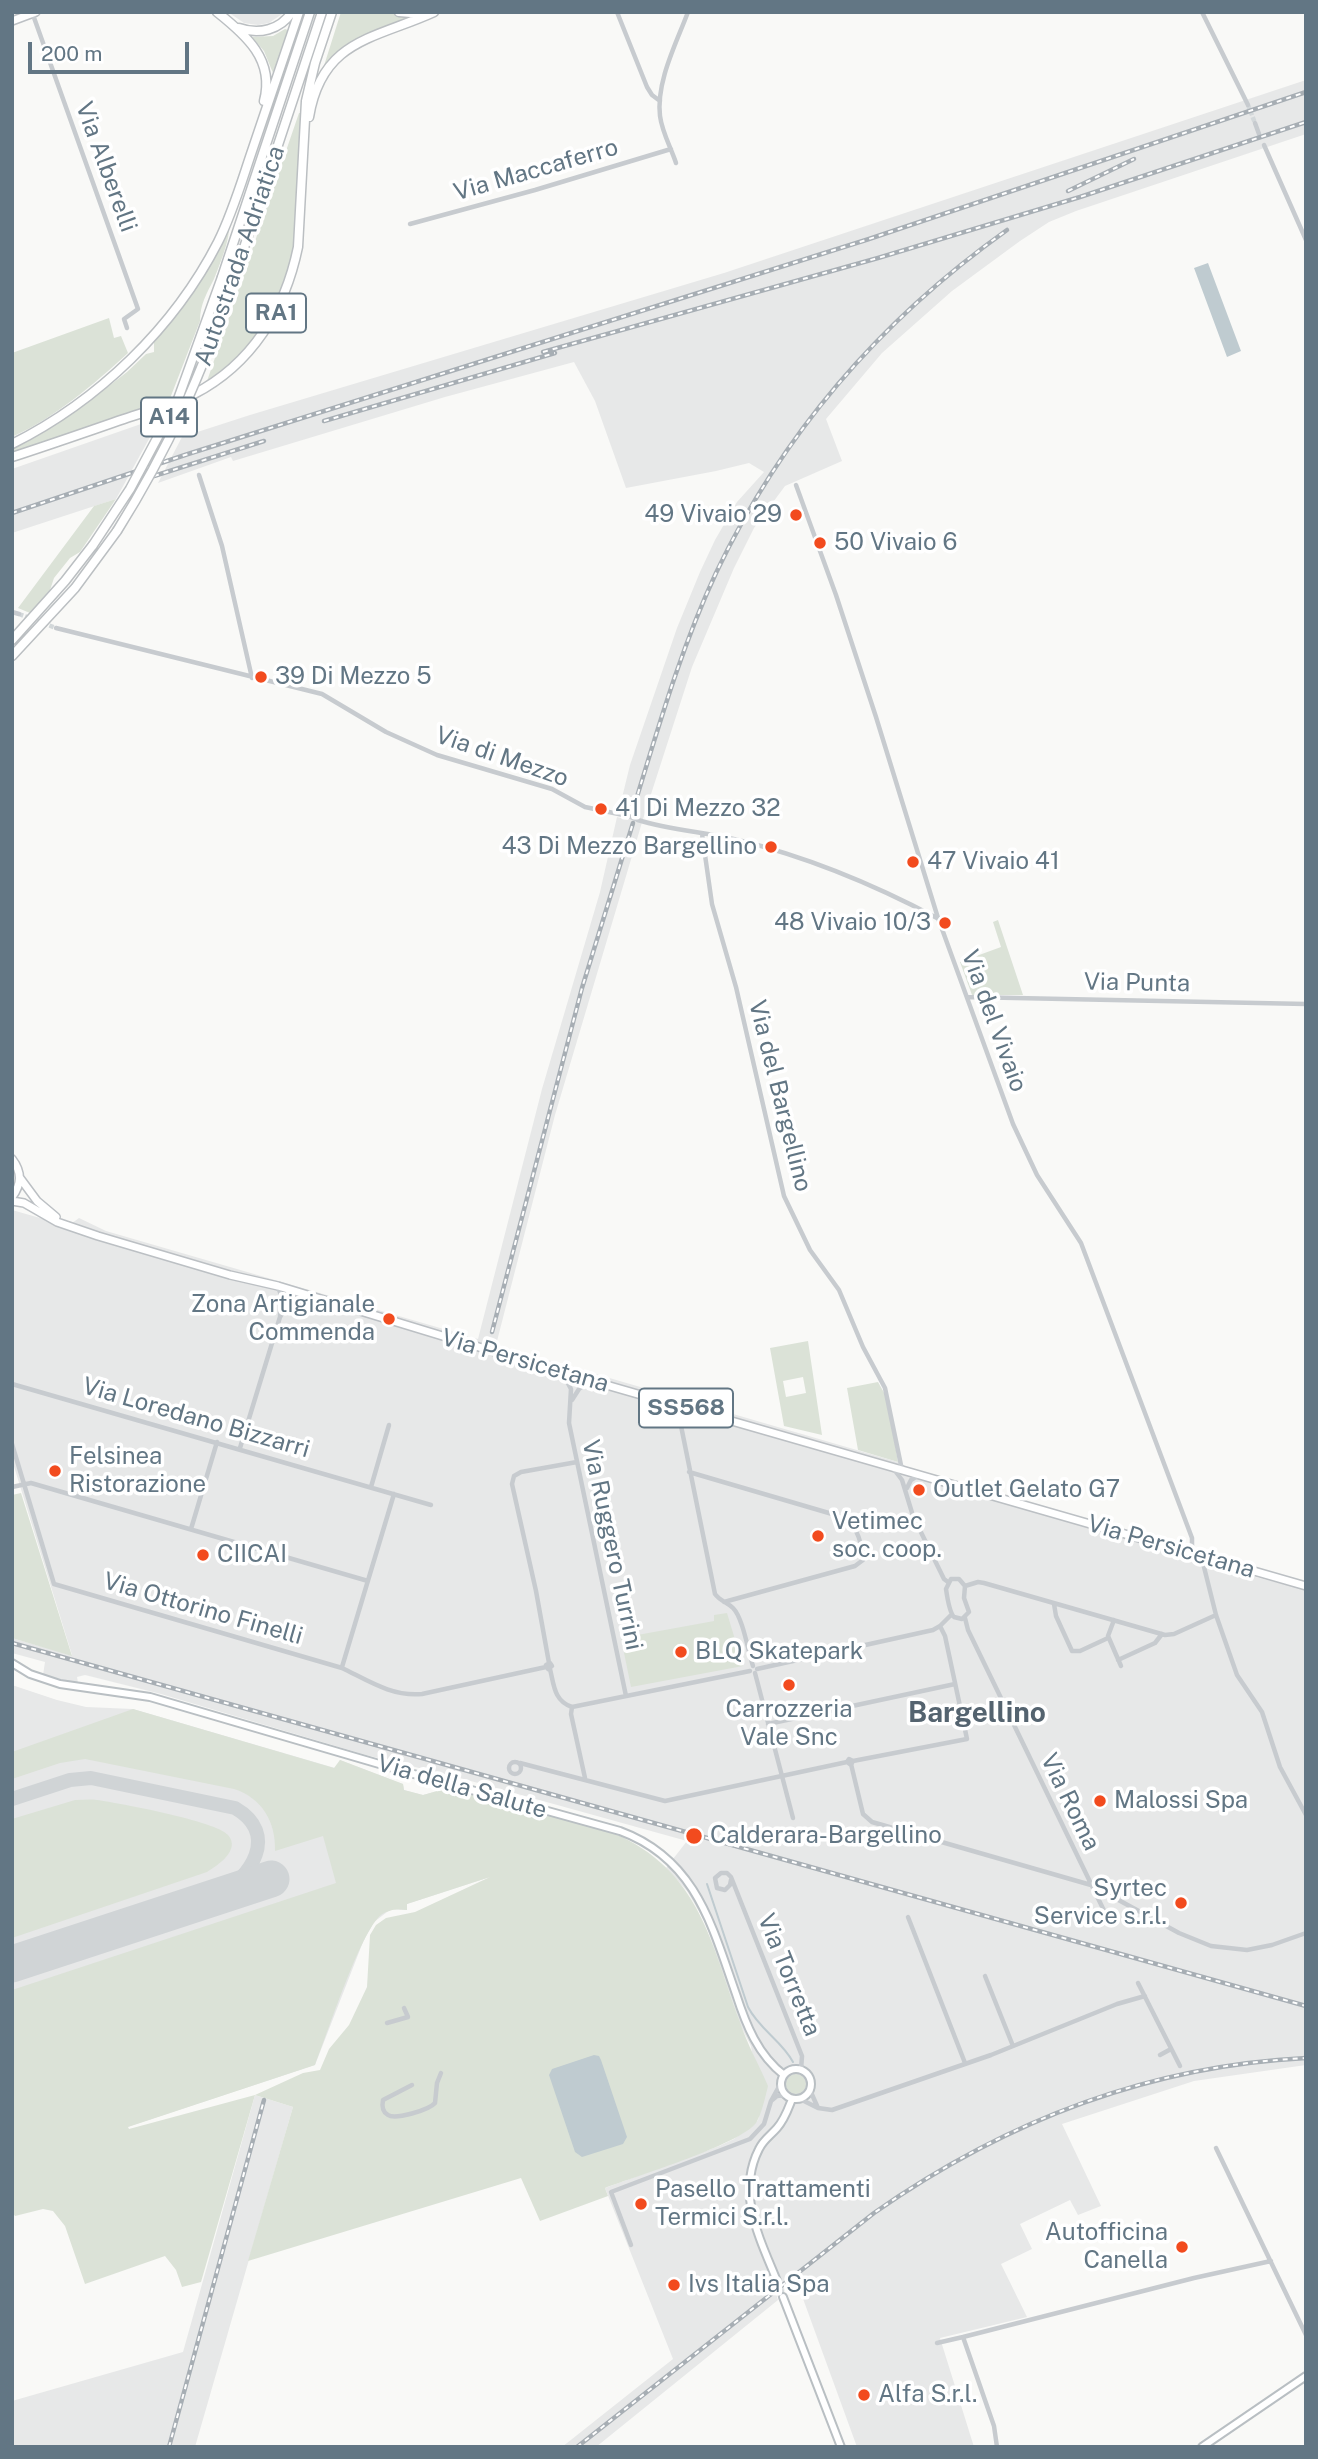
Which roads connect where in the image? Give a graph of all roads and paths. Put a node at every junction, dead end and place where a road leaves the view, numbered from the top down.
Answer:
1 (217, 12) edge
2 (292, 12) edge
3 (299, 12) edge
4 (310, 12) edge
5 (322, 12) edge
6 (332, 12) edge
7 (400, 12) edge
8 (617, 12) edge
9 (688, 12) edge
10 (1202, 12) edge
11 (33, 13) edge
12 (433, 13) edge
13 (12, 21) edge
14 (235, 27) junction
15 (660, 101) junction
16 (1248, 105) tunnel mouth
17 (1255, 123) tunnel mouth
18 (1259, 134) dead end
19 (1264, 145) dead end
20 (671, 149) junction
21 (251, 155) junction
22 (676, 163) dead end
23 (302, 186) junction
24 (410, 224) dead end
25 (1306, 240) edge
26 (127, 328) dead end
27 (12, 444) edge
28 (12, 458) edge
29 (199, 475) dead end
30 (796, 485) dead end
31 (12, 612) edge
32 (19, 614) dead end
33 (56, 628) tunnel mouth
34 (12, 640) edge
35 (12, 656) edge
36 (252, 678) junction
37 (702, 834) junction
38 (938, 918) junction
39 (967, 997) junction
40 (1306, 1004) edge
41 (12, 1159) edge
42 (20, 1178) junction
43 (12, 1199) edge
44 (69, 1226) junction
45 (278, 1286) junction
46 (301, 1293) junction
47 (280, 1317) junction
48 (561, 1371) junction
49 (592, 1380) junction
50 (12, 1384) edge
51 (572, 1401) junction
52 (677, 1405) junction
53 (389, 1425) dead end
54 (217, 1441) junction
55 (12, 1444) edge
56 (240, 1448) junction
57 (577, 1462) junction
58 (891, 1467) junction
59 (902, 1470) junction
60 (689, 1472) junction
61 (920, 1475) junction
62 (25, 1483) junction
63 (13, 1487) edge
64 (370, 1487) junction
65 (906, 1493) junction
66 (394, 1494) junction
67 (431, 1505) dead end
68 (191, 1529) junction
69 (1197, 1554) junction
70 (368, 1581) junction
71 (948, 1582) junction
72 (965, 1586) junction
73 (1306, 1586) edge
74 (724, 1602) junction
75 (1054, 1604) junction
76 (951, 1615) junction
77 (1216, 1615) junction
78 (965, 1618) junction
79 (1114, 1620) junction
80 (940, 1626) junction
81 (1162, 1634) junction
82 (1108, 1637) junction
83 (1118, 1660) junction
84 (12, 1663) edge
85 (547, 1665) junction
86 (1121, 1666) dead end
87 (342, 1668) junction
88 (754, 1670) junction
89 (552, 1676) junction
90 (956, 1684) junction
91 (626, 1696) junction
92 (572, 1707) junction
93 (768, 1724) junction
94 (520, 1763) dead end
95 (850, 1763) junction
96 (783, 1776) junction
97 (585, 1779) junction
98 (1306, 1815) edge
99 (793, 1818) dead end
100 (731, 1880) junction
101 (1091, 1885) junction
102 (727, 1889) junction
103 (737, 1893) junction
104 (908, 1917) dead end
105 (1110, 1923) dead end
106 (1306, 1933) edge
107 (985, 1976) dead end
108 (1138, 1983) dead end
109 (1144, 1996) junction
110 (404, 2008) dead end
111 (387, 2023) dead end
112 (1013, 2046) junction
113 (1171, 2049) junction
114 (1160, 2055) dead end
115 (965, 2063) junction
116 (1180, 2066) dead end
117 (801, 2070) junction
118 (441, 2073) dead end
119 (783, 2078) junction
120 (412, 2085) dead end
121 (810, 2090) junction
122 (792, 2097) junction
123 (771, 2101) junction
124 (818, 2108) junction
125 (1216, 2148) dead end
126 (631, 2245) dead end
127 (1271, 2261) junction
128 (777, 2281) tunnel mouth
129 (783, 2297) tunnel mouth
130 (1306, 2335) edge
131 (963, 2337) junction
132 (937, 2343) dead end
133 (1306, 2376) edge
134 (841, 2447) edge
135 (997, 2447) edge
136 (1202, 2447) edge

1 - 14 highway
2 - 14 highway
3 - 21 highway
4 - 34 highway, Autostrada Adriatica / A14, bridge
5 - 35 highway, Autostrada Adriatica / A14, bridge
6 - 23 highway, RA1
7 - 12 highway
8 - 15 street
9 - 15 street
10 - 16 street
11 - 13 main road
11 - 26 street, Via Alberelli
12 - 23 highway
14 - 21 highway
15 - 20 street
17 - 18 street
19 - 25 street
20 - 22 street
20 - 24 street, Via Maccaferro
21 - 27 highway
23 - 28 highway, RA1
29 - 36 street
30 - 38 street, Via del Vivaio
31 - 32 street
33 - 36 street, Via di Mezzo
36 - 37 street, Via di Mezzo, bridge
37 - 38 street, Via di Mezzo
37 - 59 street, Via del Bargellino
38 - 39 street, Via del Vivaio
39 - 40 street, Via Punta
39 - 69 street, Via del Vivaio
41 - 42 main road, Via Persicetana
42 - 43 main road
42 - 44 main road, Via Persicetana / SS568
43 - 44 main road, Via Persicetana / SS568
44 - 45 main road, Via Persicetana / SS568
45 - 46 main road, Via Persicetana / SS568
45 - 47 street
46 - 47 street
46 - 48 main road, Via Persicetana / SS568
47 - 56 street
48 - 49 main road, Via Persicetana / SS568
48 - 51 street, Via Ruggero Turrini
49 - 51 street
49 - 52 main road, Via Persicetana / SS568
50 - 54 street, Via Loredano Bizzarri
51 - 57 street, Via Ruggero Turrini
52 - 58 main road, Via Persicetana / SS568
52 - 60 street
53 - 64 street
54 - 56 street, Via Loredano Bizzarri
54 - 68 street
55 - 62 street
56 - 64 street, Via Loredano Bizzarri
57 - 85 street
57 - 91 street, Via Ruggero Turrini
58 - 59 main road, Via Persicetana / SS568
58 - 65 street
59 - 61 main road, Via Persicetana / SS568
60 - 74 street
60 - 74 street
61 - 65 street
61 - 69 main road, Via Persicetana / SS568
62 - 63 street
62 - 68 street
62 - 87 street, Via Ottorino Finelli
64 - 66 street, Via Loredano Bizzarri
65 - 71 street
66 - 67 street, Via Loredano Bizzarri
66 - 70 street
68 - 70 street
69 - 73 main road, Via Persicetana / SS568
69 - 77 street, Via del Vivaio
70 - 87 street
71 - 72 street
71 - 76 street
72 - 75 street
72 - 78 street
74 - 88 street
75 - 79 street
75 - 82 street
76 - 78 street
76 - 80 street
77 - 81 street
77 - 98 street, Via del Vivaio
78 - 101 street, Via Roma
79 - 81 street
79 - 82 street
80 - 88 street
80 - 90 street
81 - 83 street
82 - 83 street
83 - 86 street
84 - 119 street, Via della Salute
85 - 87 street, Via Ottorino Finelli
85 - 89 street
85 - 89 street
88 - 91 street
88 - 93 street
89 - 92 street
90 - 93 street
90 - 95 street
91 - 92 street
92 - 97 street
93 - 96 street
94 - 97 street
95 - 96 street
95 - 101 street
96 - 97 street
96 - 99 street
100 - 102 street
100 - 102 street
100 - 103 street, Via Torretta
101 - 105 street, Via Roma
101 - 106 street
102 - 103 street, Via Torretta
103 - 117 street, Via Torretta
104 - 115 street
107 - 112 street
108 - 109 street
109 - 112 street
109 - 113 street
110 - 111 street
112 - 115 street
113 - 114 street
113 - 116 street
115 - 124 street
117 - 119 street
117 - 121 street
118 - 120 street
119 - 122 street, Via della Salute
119 - 123 street
121 - 122 street
121 - 124 street
122 - 123 street
122 - 124 street
122 - 128 street
123 - 126 street
125 - 127 street
127 - 130 street
127 - 131 street
129 - 134 street
131 - 132 street
131 - 135 street
133 - 136 street

